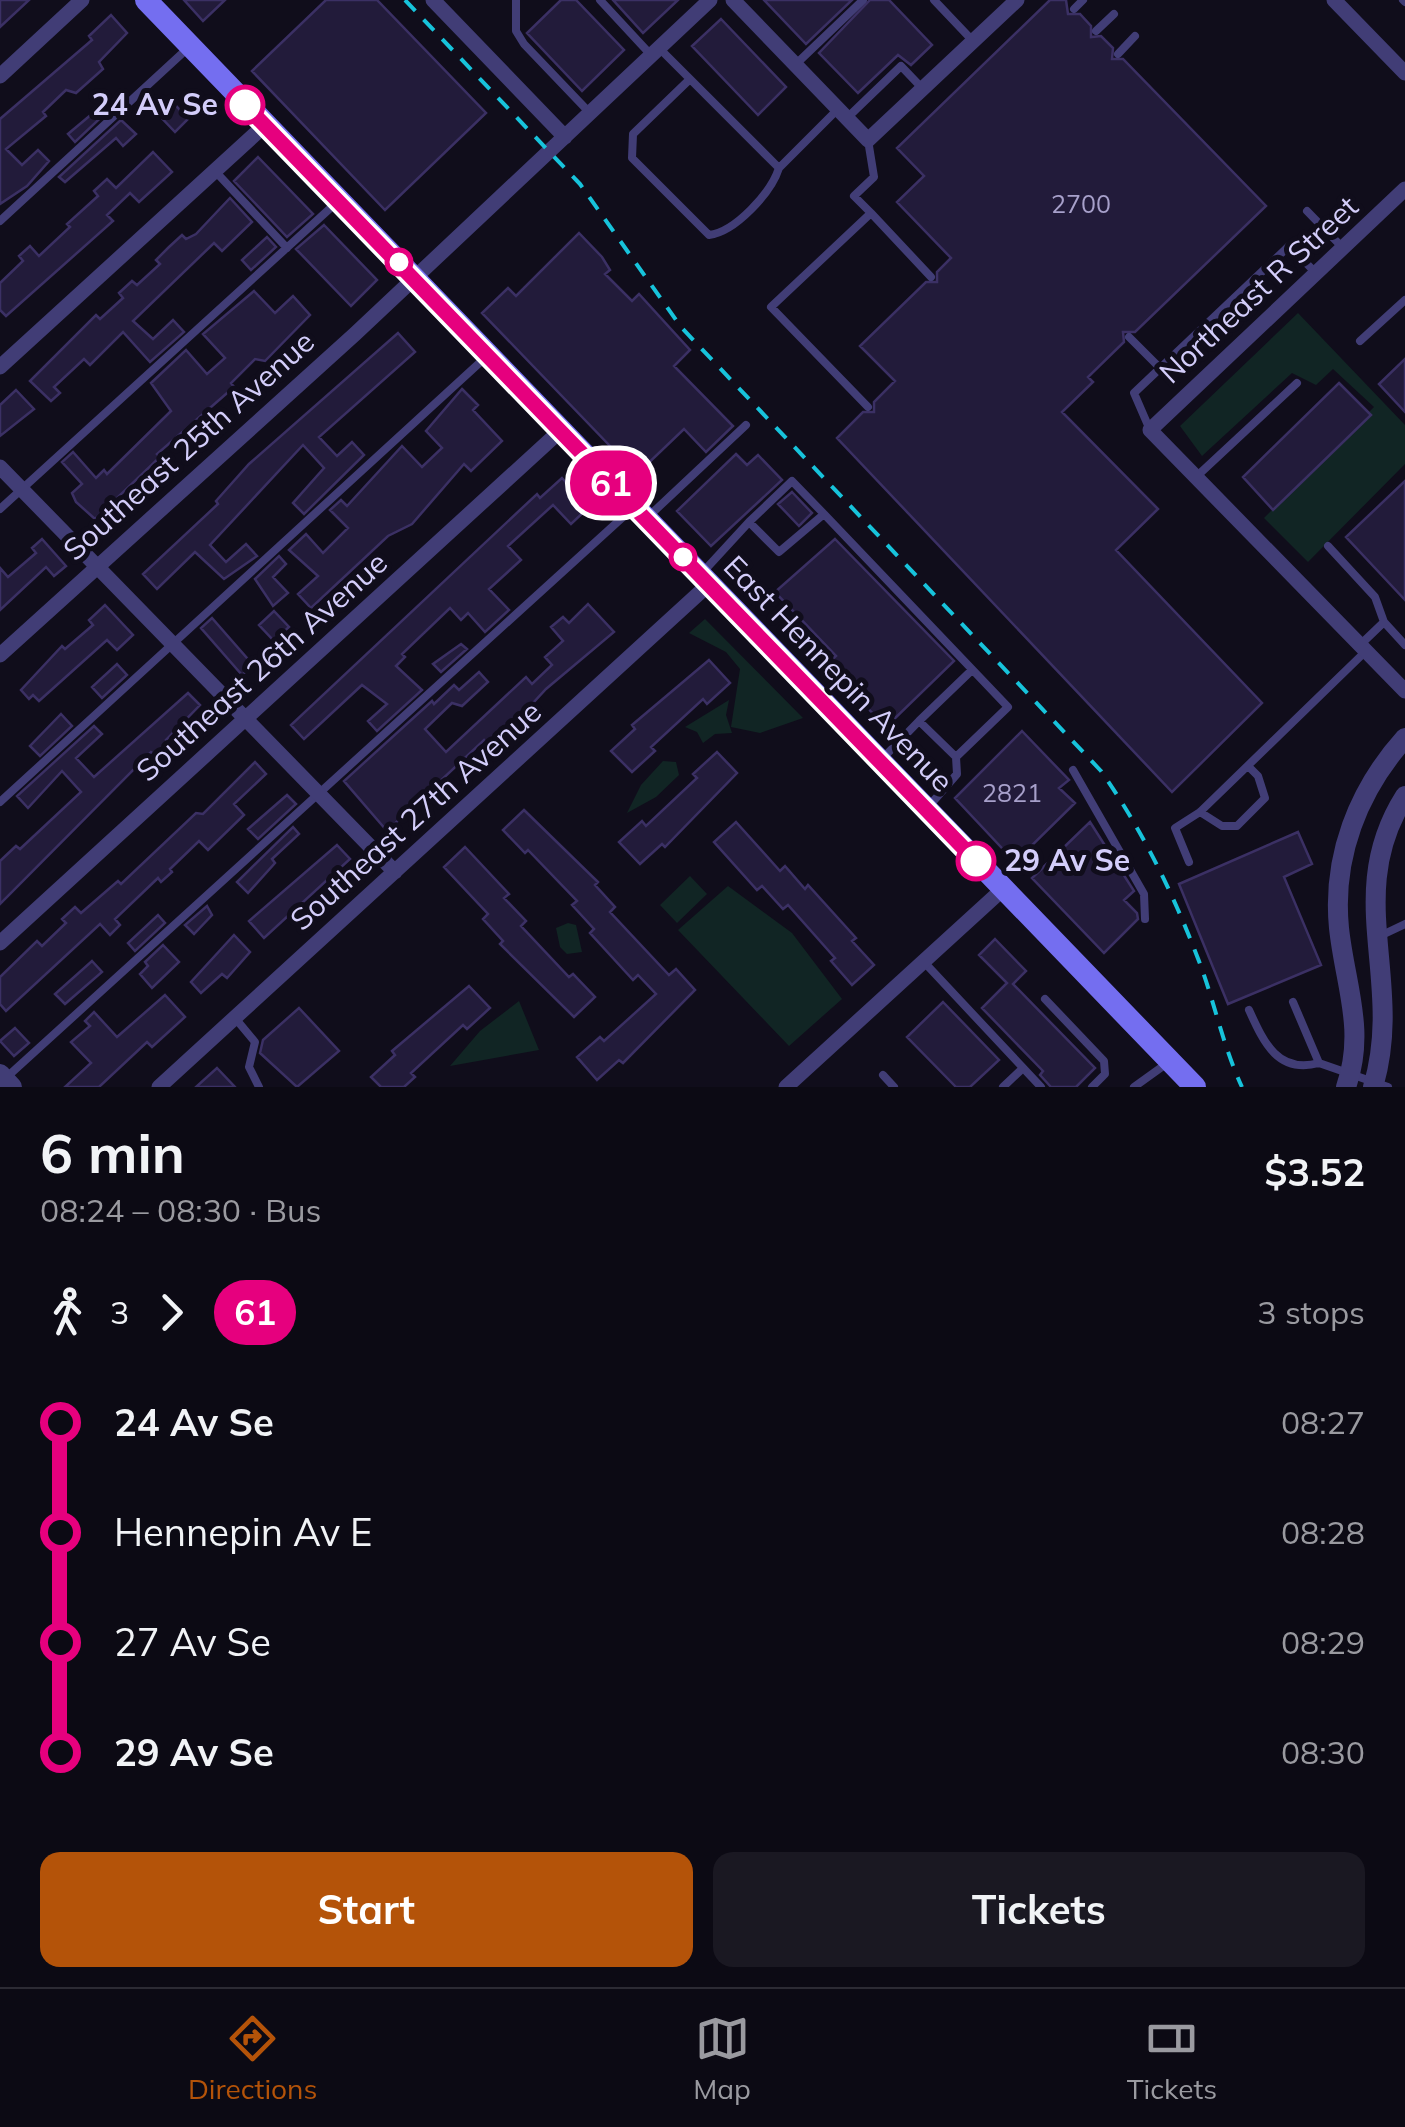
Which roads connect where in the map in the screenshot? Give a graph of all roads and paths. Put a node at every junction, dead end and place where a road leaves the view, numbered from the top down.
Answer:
1 (82, 0) edge
2 (146, 0) edge
3 (433, 0) edge
4 (516, 0) edge
5 (600, 0) edge
6 (710, 0) edge
7 (733, 0) edge
8 (863, 0) edge
9 (934, 0) edge
10 (1017, 0) edge
11 (1084, 0) edge
12 (1338, 1) edge
13 (1074, 9) dead end
14 (1114, 14) dead end
15 (1096, 31) dead end
16 (1135, 36) dead end
17 (973, 41) junction
18 (190, 46) junction
19 (655, 51) junction
20 (1118, 54) dead end
21 (795, 65) junction
22 (1405, 74) edge
23 (0, 76) edge
24 (689, 80) junction
25 (922, 89) junction
26 (590, 113) junction
27 (842, 114) junction
28 (265, 125) junction
29 (564, 137) junction
30 (868, 140) junction
31 (779, 168) junction
32 (214, 170) junction
33 (1405, 190) edge
34 (339, 200) junction
35 (1307, 211) dead end
36 (871, 213) junction
37 (0, 221) edge
38 (287, 248) junction
39 (1343, 248) junction
40 (1316, 273) junction
41 (931, 277) dead end
42 (414, 278) junction
43 (1405, 300) edge
44 (1129, 338) dead end
45 (1360, 341) dead end
46 (487, 356) junction
47 (0, 367) edge
48 (1160, 368) junction
49 (1297, 382) dead end
50 (868, 407) dead end
51 (746, 425) dead end
52 (1150, 430) junction
53 (560, 431) junction
54 (0, 468) edge
55 (1196, 476) junction
56 (21, 490) junction
57 (0, 509) edge
58 (640, 513) junction
59 (824, 514) junction
60 (749, 522) junction
61 (1328, 546) dead end
62 (96, 566) junction
63 (704, 580) junction
64 (1384, 622) junction
65 (171, 643) junction
66 (1405, 646) edge
67 (1363, 648) junction
68 (0, 654) edge
69 (972, 670) junction
70 (1405, 692) edge
71 (246, 719) junction
72 (919, 721) junction
73 (1405, 738) edge
74 (956, 757) junction
75 (880, 761) junction
76 (1248, 766) junction
77 (1073, 770) dead end
78 (320, 795) junction
79 (1405, 796) edge
80 (0, 802) edge
81 (926, 809) junction
82 (1200, 812) junction
83 (1189, 862) dead end
84 (395, 872) junction
85 (1003, 889) junction
86 (1145, 919) dead end
87 (1405, 924) edge
88 (1378, 937) junction
89 (0, 944) edge
90 (924, 962) junction
91 (1044, 999) dead end
92 (1292, 1002) dead end
93 (1248, 1010) dead end
94 (234, 1018) junction
95 (1170, 1062) junction
96 (1319, 1063) junction
97 (1023, 1068) junction
98 (882, 1075) dead end
99 (6, 1080) edge
100 (1348, 1080) edge
101 (1379, 1085) edge
102 (158, 1087) edge
103 (259, 1087) edge
104 (786, 1087) edge
105 (894, 1087) edge
106 (1003, 1087) edge
107 (1041, 1087) edge
108 (1092, 1087) edge
109 (1134, 1087) edge
110 (1195, 1087) edge

1 - 23 street
2 - 18 main road, East Hennepin Avenue
3 - 29 street
4 - 26 lane
5 - 19 lane
6 - 19 street, Southeast 25th Avenue
7 - 21 street
8 - 21 lane
9 - 17 lane
10 - 17 street
11 - 13 lane
12 - 22 street
14 - 15 lane
16 - 20 lane
17 - 25 street
18 - 28 main road, East Hennepin Avenue
18 - 37 lane
19 - 24 lane
19 - 26 street, Southeast 25th Avenue
21 - 27 street
24 - 31 lane
24 - 31 lane
25 - 27 lane
25 - 30 street
26 - 29 street, Southeast 25th Avenue
27 - 30 street
27 - 31 lane
28 - 32 street
28 - 34 main road, East Hennepin Avenue
29 - 42 street, Southeast 25th Avenue
30 - 36 lane
32 - 38 lane
32 - 47 street
33 - 39 street, Northeast R Street
34 - 38 lane
34 - 42 main road, East Hennepin Avenue
35 - 39 lane
36 - 41 lane
36 - 50 lane
38 - 56 lane
39 - 40 street, Northeast R Street
40 - 48 lane
40 - 52 street, Northeast R Street
42 - 46 main road, East Hennepin Avenue
42 - 62 street, Southeast 25th Avenue
43 - 45 lane
44 - 48 lane
46 - 53 main road, East Hennepin Avenue
46 - 65 lane
48 - 52 lane
49 - 55 lane
51 - 58 lane
52 - 55 street
53 - 58 main road, East Hennepin Avenue
53 - 71 street, Southeast 26th Avenue
54 - 56 street
55 - 67 street
56 - 57 lane
56 - 62 street
58 - 63 main road, East Hennepin Avenue
58 - 78 lane
59 - 60 lane
59 - 60 lane
59 - 69 lane
60 - 63 lane
61 - 64 lane
62 - 65 street
62 - 68 street, Southeast 25th Avenue
63 - 75 main road, East Hennepin Avenue
63 - 84 street, Southeast 27th Avenue
64 - 66 lane
64 - 67 lane
65 - 71 street
65 - 80 lane
67 - 70 street
67 - 76 lane
69 - 72 lane
69 - 74 lane
71 - 78 street
71 - 89 street, Southeast 26th Avenue
72 - 74 lane
72 - 75 lane
73 - 100 street
74 - 81 lane
75 - 81 main road, East Hennepin Avenue
76 - 82 lane
76 - 82 lane
77 - 86 lane
78 - 84 street
78 - 99 lane
79 - 88 street
81 - 85 main road, East Hennepin Avenue
82 - 83 lane
84 - 94 street, Southeast 27th Avenue
85 - 90 street
85 - 95 main road, East Hennepin Avenue
87 - 88 lane
88 - 101 street
90 - 97 lane
90 - 104 street
91 - 108 lane
92 - 96 lane
93 - 96 lane
94 - 102 street, Southeast 27th Avenue
94 - 103 lane
95 - 109 lane
95 - 110 main road, East Hennepin Avenue
96 - 100 lane
97 - 106 lane
97 - 107 lane
98 - 105 lane
100 - 101 lane

